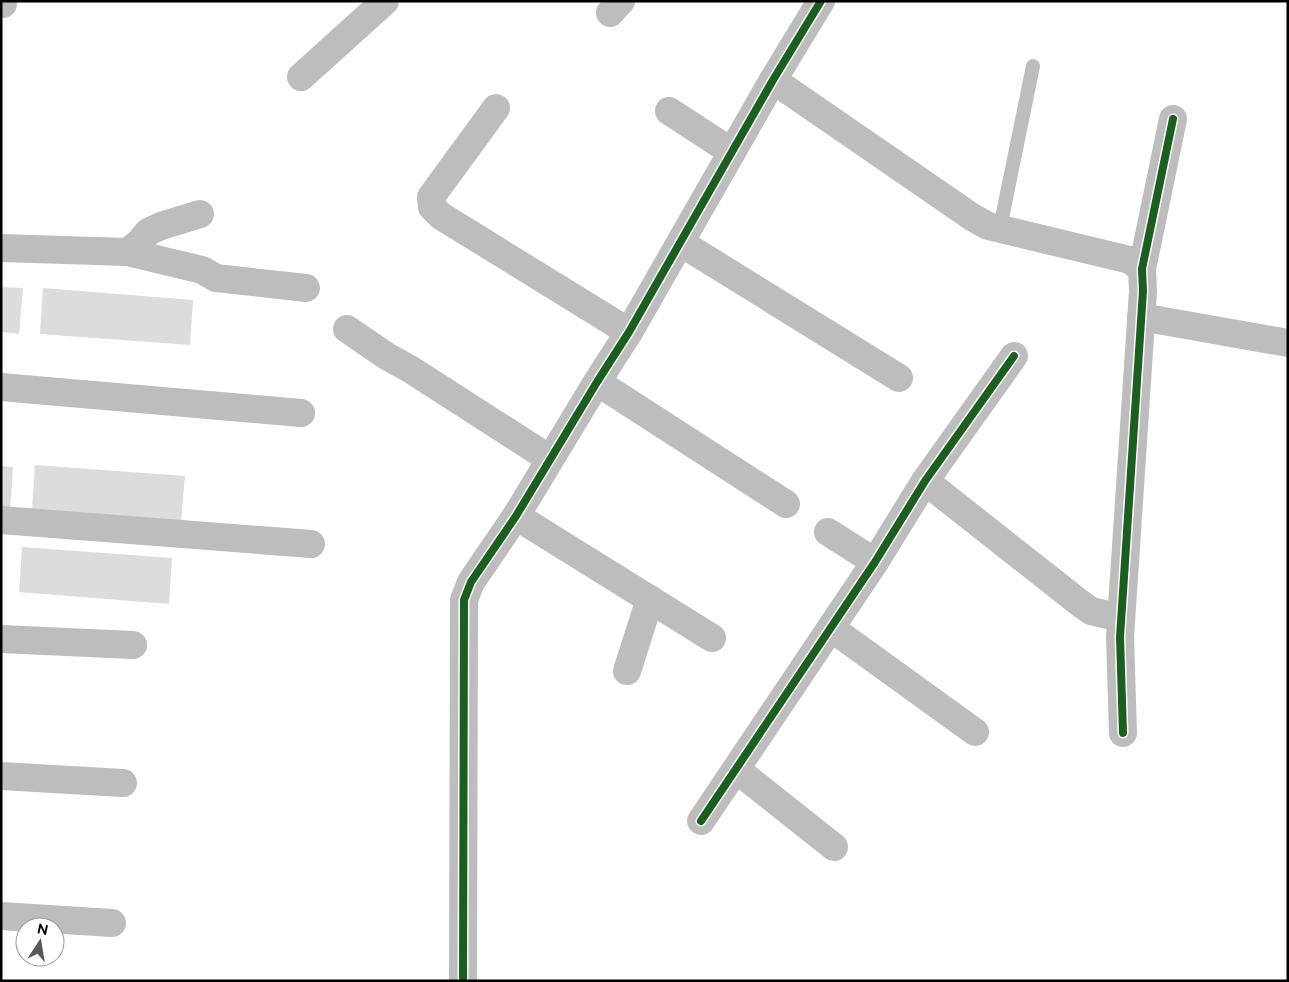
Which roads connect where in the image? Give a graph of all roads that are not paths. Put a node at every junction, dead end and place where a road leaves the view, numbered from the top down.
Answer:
1 (385, 1) edge
2 (821, 1) edge
3 (1033, 66) dead end
4 (301, 77) dead end
5 (773, 80) junction
6 (496, 108) dead end
7 (669, 112) dead end
8 (1173, 119) dead end
9 (732, 152) junction
10 (200, 214) dead end
11 (1000, 228) junction
12 (681, 243) junction
13 (1, 248) edge
14 (128, 252) junction
15 (1142, 269) junction
16 (306, 288) dead end
17 (1141, 317) junction
18 (347, 329) dead end
19 (629, 332) junction
20 (1288, 343) edge
21 (1014, 356) dead end
22 (899, 378) dead end
23 (596, 382) junction
24 (1, 387) edge
25 (301, 413) dead end
26 (550, 459) junction
27 (925, 481) junction
28 (786, 504) dead end
29 (516, 516) junction
30 (1, 520) edge
31 (828, 532) dead end
32 (310, 544) dead end
33 (875, 562) junction
34 (650, 599) junction
35 (1121, 618) junction
36 (831, 628) junction
37 (712, 638) dead end
38 (1, 639) edge
39 (133, 645) dead end
40 (627, 671) dead end
41 (975, 732) dead end
42 (1123, 733) dead end
43 (737, 770) junction
44 (1, 776) edge
45 (123, 783) dead end
46 (701, 821) dead end
47 (834, 846) dead end
48 (1, 916) edge
49 (112, 923) dead end
50 (463, 981) edge

1 - 4 street
2 - 5 street
3 - 11 lane
5 - 9 street
5 - 11 street
6 - 19 street
7 - 9 street
8 - 15 street
9 - 12 street
10 - 14 street
11 - 15 street
12 - 19 street
12 - 22 street
13 - 14 street
14 - 16 street
15 - 17 street
17 - 20 street
17 - 35 street
18 - 26 street
19 - 23 street
21 - 27 street
23 - 26 street
23 - 28 street
24 - 25 street
26 - 29 street
27 - 33 street
27 - 35 street
29 - 34 street
29 - 50 street
30 - 32 street
31 - 33 street
33 - 36 street
34 - 37 street
34 - 40 street
35 - 42 street
36 - 41 street
36 - 43 street
38 - 39 street
43 - 46 street
43 - 47 street
44 - 45 street
48 - 49 street

